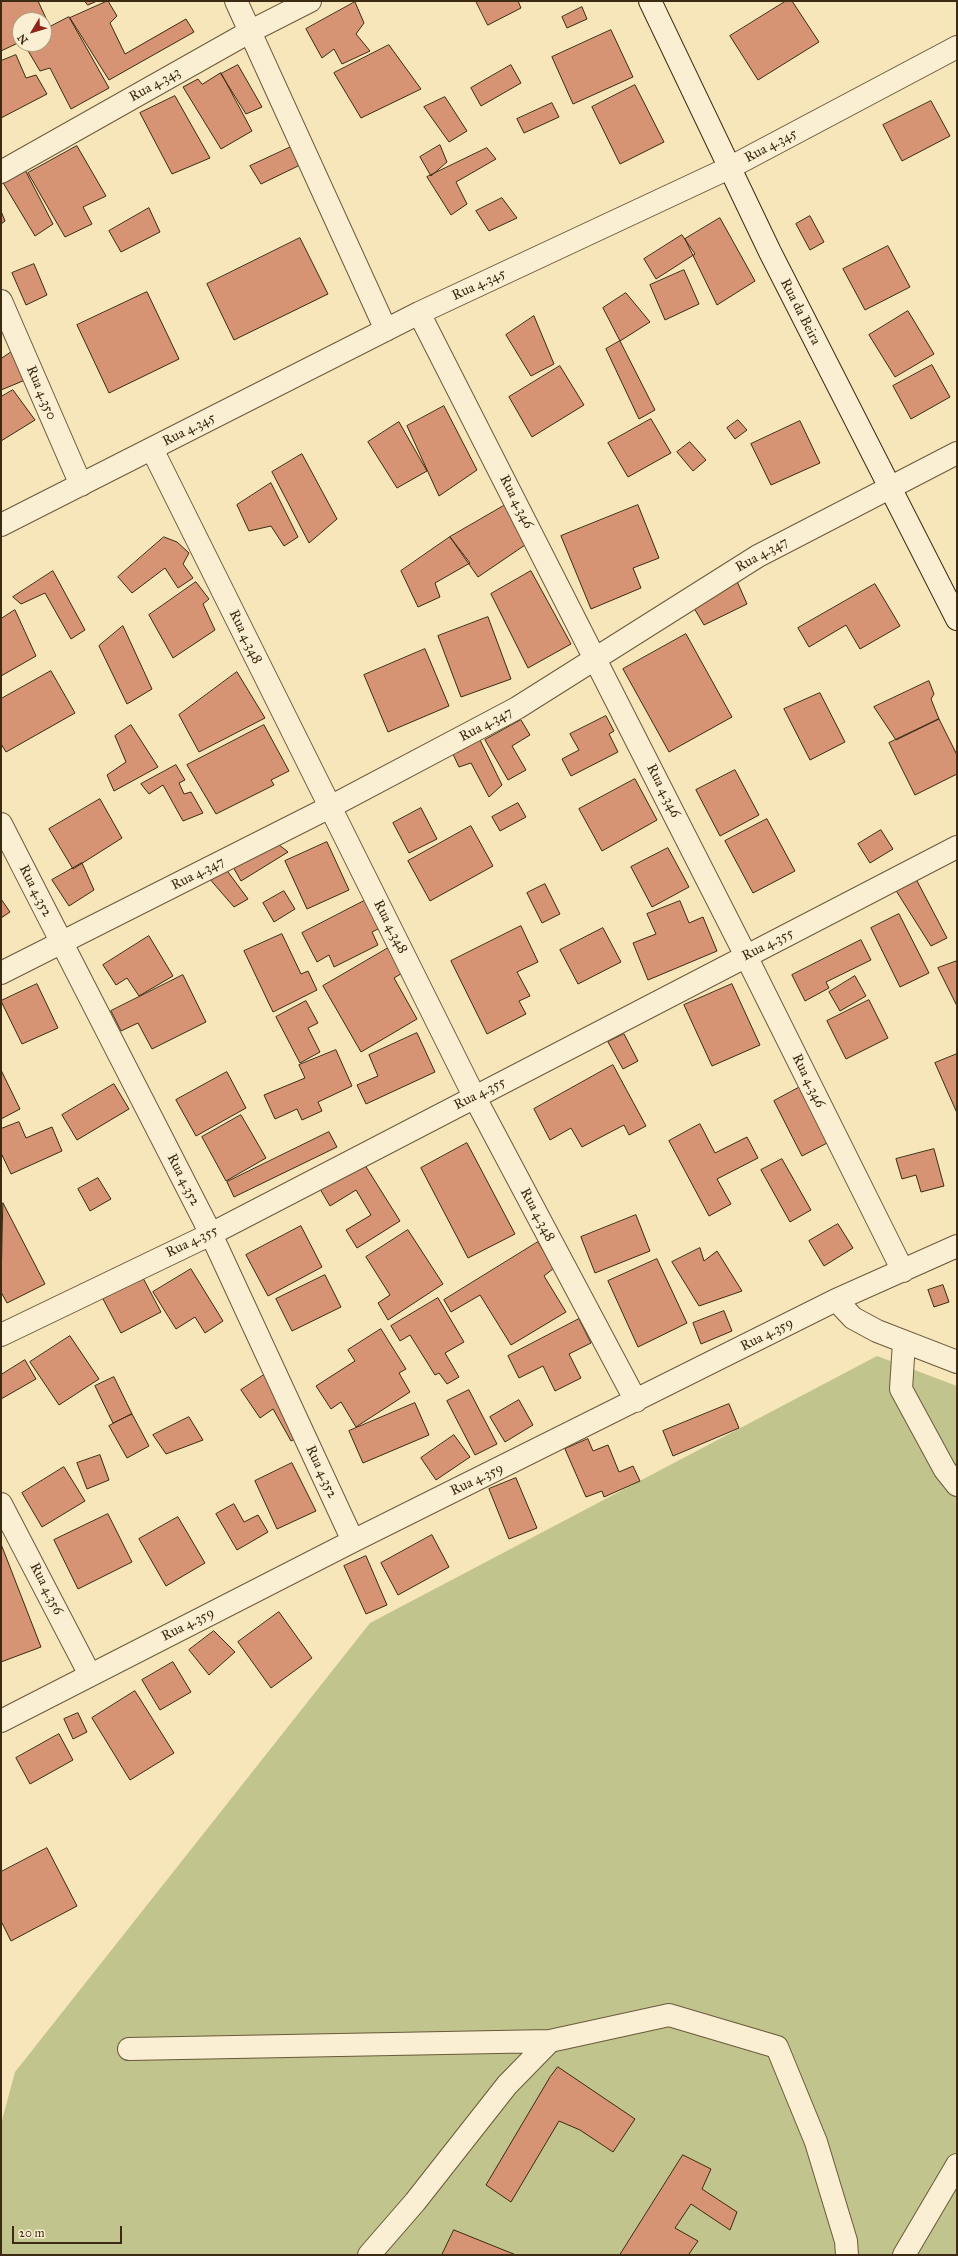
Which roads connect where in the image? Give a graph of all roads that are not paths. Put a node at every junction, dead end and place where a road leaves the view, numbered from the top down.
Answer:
1 (236, 1) edge
2 (310, 1) edge
3 (650, 1) edge
4 (251, 31) junction
5 (957, 47) edge
6 (729, 168) junction
7 (1, 172) edge
8 (1, 301) edge
9 (419, 313) junction
10 (386, 330) junction
11 (152, 449) junction
12 (957, 453) edge
13 (81, 485) junction
14 (890, 489) junction
15 (1, 525) edge
16 (957, 619) edge
17 (595, 657) junction
18 (330, 807) junction
19 (1, 824) edge
20 (957, 847) edge
21 (61, 943) junction
22 (746, 956) junction
23 (1, 973) edge
24 (474, 1096) junction
25 (210, 1234) junction
26 (957, 1246) edge
27 (903, 1271) junction
28 (836, 1300) junction
29 (1, 1335) edge
30 (904, 1342) junction
31 (957, 1362) edge
32 (636, 1401) junction
33 (957, 1485) edge
34 (1, 1504) edge
35 (353, 1541) junction
36 (90, 1675) junction
37 (1, 1721) edge
38 (550, 2041) junction
39 (129, 2049) dead end
40 (957, 2164) edge
41 (369, 2255) edge
42 (847, 2255) edge
43 (904, 2255) edge

1 - 4 street
2 - 4 street, Rua 4.343
3 - 6 street, Rua da Beira
4 - 7 street, Rua 4.343
4 - 10 street
5 - 6 street, Rua 4.345
6 - 9 street, Rua 4.345
6 - 14 street, Rua da Beira
8 - 13 street, Rua 4.350
9 - 10 street, Rua 4.345
9 - 17 street, Rua 4.346
10 - 11 street, Rua 4.345
11 - 13 street, Rua 4.345
11 - 18 street, Rua 4.348
12 - 14 street, Rua 4.347
13 - 15 street, Rua 4.345
14 - 16 street, Rua da Beira
14 - 17 street, Rua 4.347
17 - 18 street, Rua 4.347
17 - 22 street, Rua 4.346
18 - 21 street, Rua 4.347
18 - 24 street, Rua 4.348
19 - 21 street, Rua 4.352
20 - 22 street, Rua 4.355
21 - 23 street, Rua 4.347
21 - 25 street, Rua 4.352
22 - 24 street, Rua 4.355
22 - 27 street, Rua 4.346
24 - 25 street, Rua 4.355
24 - 32 street, Rua 4.348
25 - 29 street, Rua 4.355
25 - 35 street, Rua 4.352
26 - 27 street, Rua 4.359
27 - 28 street, Rua 4.359
28 - 30 street
28 - 32 street, Rua 4.359
30 - 31 street
30 - 33 street
32 - 35 street, Rua 4.359
34 - 36 street, Rua 4.356
35 - 36 street, Rua 4.359
36 - 37 street, Rua 4.359
38 - 39 street
38 - 41 street
38 - 42 street
40 - 43 street

